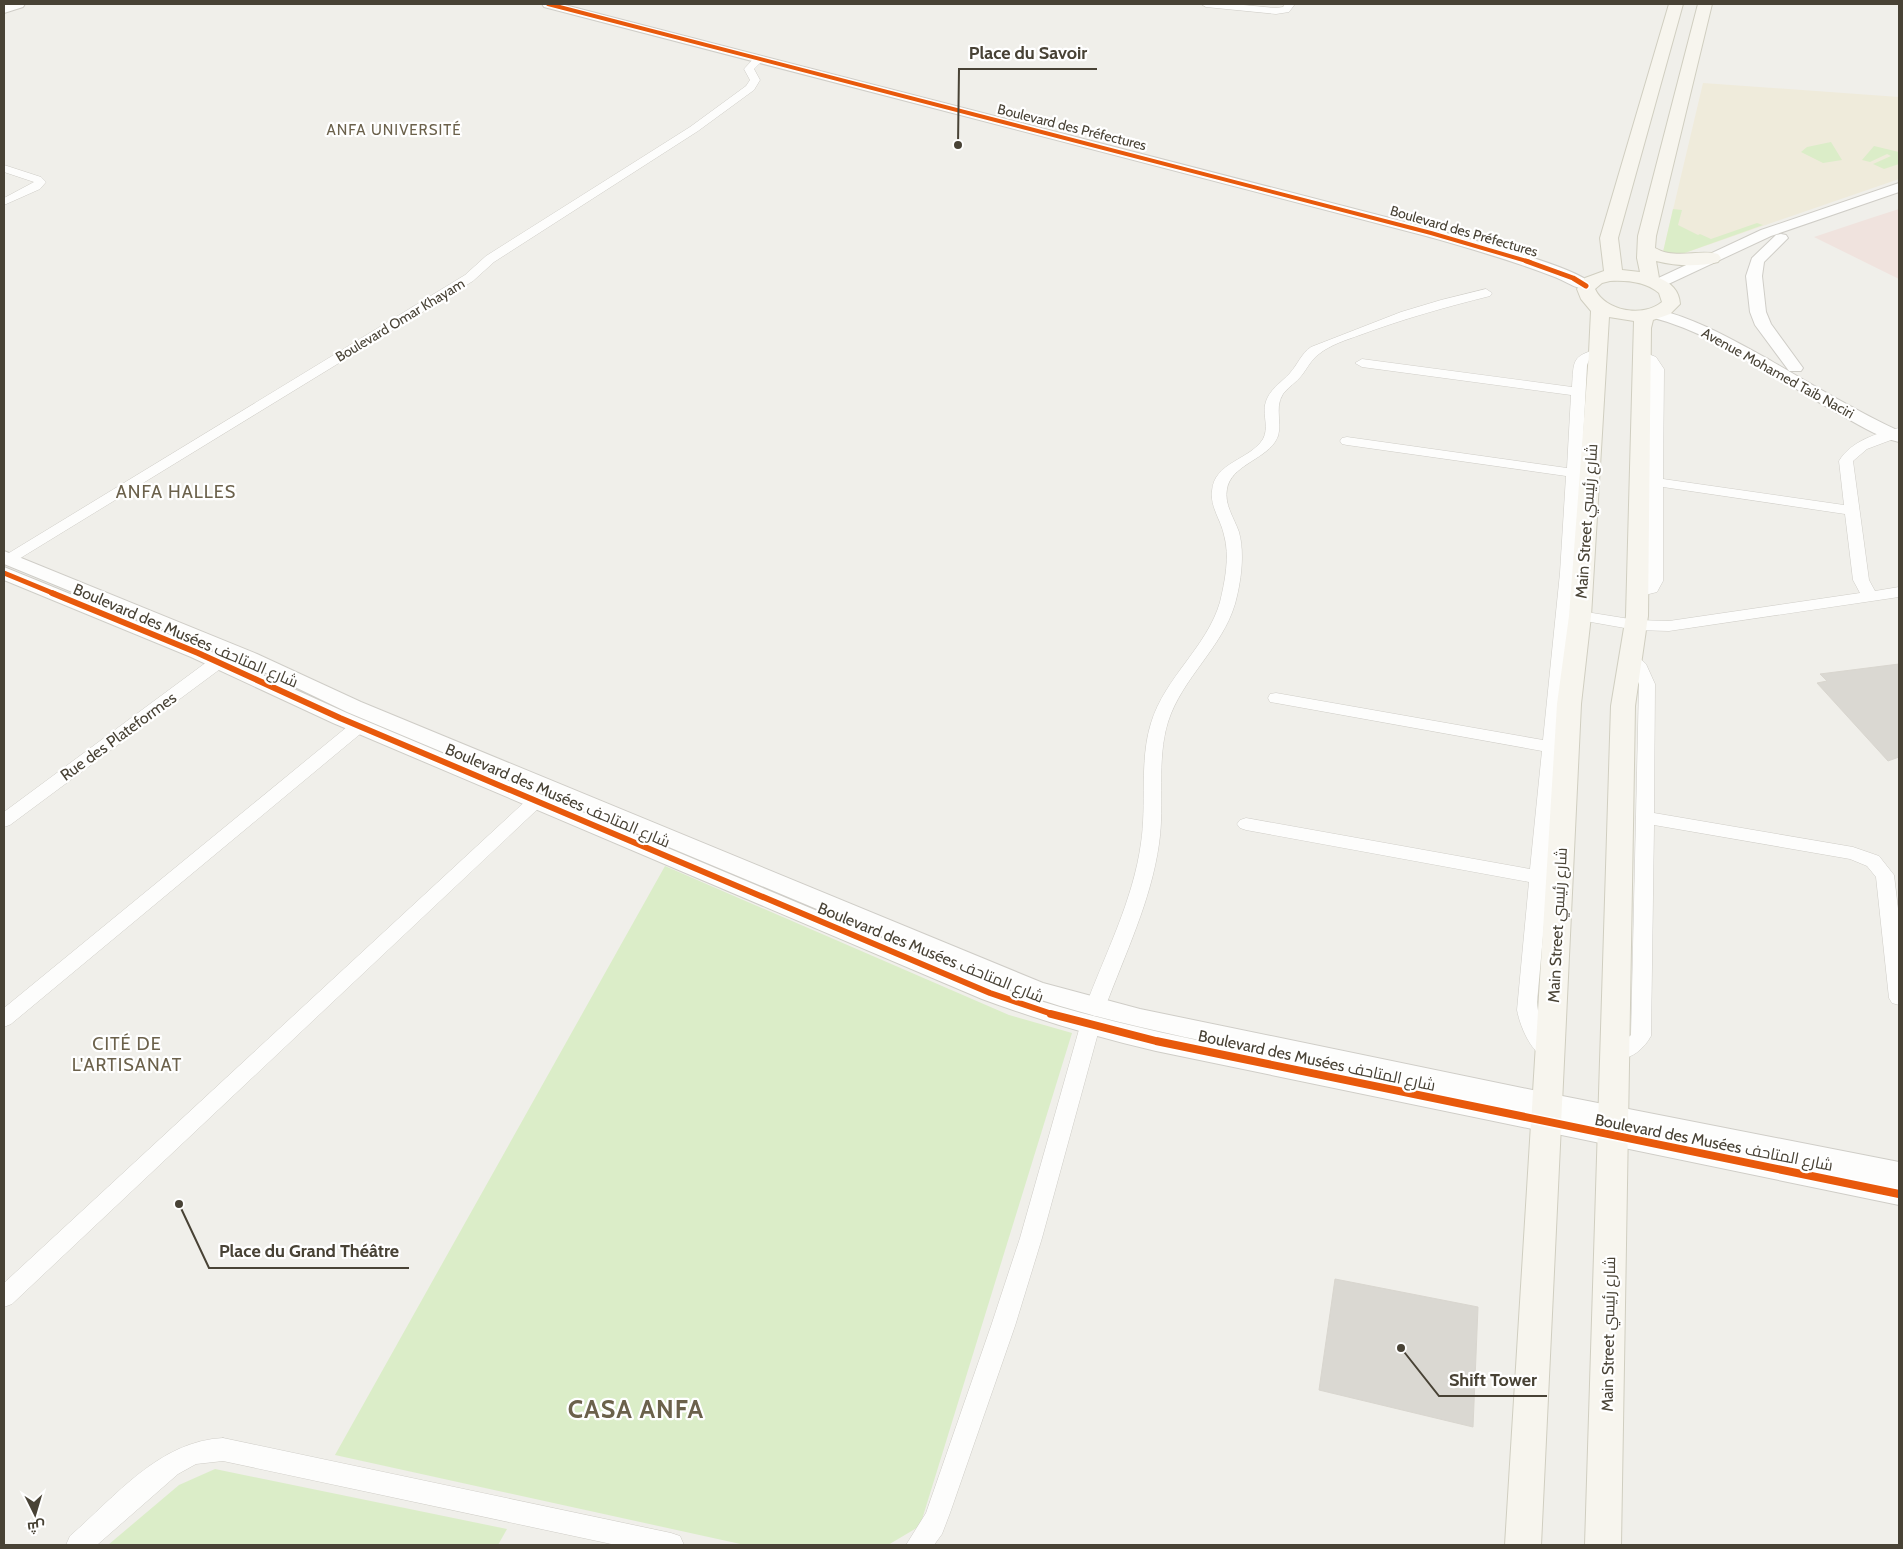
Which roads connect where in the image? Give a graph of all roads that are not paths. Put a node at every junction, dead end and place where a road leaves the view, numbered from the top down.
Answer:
1 (19, 4) edge
2 (548, 4) edge
3 (570, 4) edge
4 (1206, 4) edge
5 (1290, 4) edge
6 (1676, 4) edge
7 (1705, 4) edge
8 (4, 9) edge
9 (1664, 49) junction
10 (1693, 52) junction
11 (766, 59) junction
12 (1656, 74) junction
13 (1687, 77) junction
14 (4, 168) edge
15 (1899, 188) edge
16 (1899, 198) edge
17 (4, 202) edge
18 (1781, 238) junction
19 (1646, 250) junction
20 (1712, 258) junction
21 (1599, 286) junction
22 (1486, 293) dead end
23 (1657, 298) junction
24 (1598, 352) junction
25 (1641, 355) junction
26 (1362, 363) dead end
27 (1795, 368) junction
28 (1578, 392) junction
29 (1898, 432) edge
30 (1347, 441) dead end
31 (1574, 473) junction
32 (1656, 482) junction
33 (1852, 510) junction
34 (5, 563) edge
35 (1637, 592) junction
36 (1899, 592) edge
37 (1870, 596) junction
38 (1580, 616) junction
39 (1636, 625) junction
40 (225, 657) junction
41 (1629, 658) junction
42 (1276, 698) dead end
43 (360, 726) junction
44 (1550, 747) junction
45 (536, 801) junction
46 (1644, 817) junction
47 (4, 821) edge
48 (1246, 824) dead end
49 (1538, 877) junction
50 (1899, 998) edge
51 (1093, 1017) junction
52 (4, 1018) edge
53 (1615, 1051) junction
54 (1550, 1052) junction
55 (1547, 1113) junction
56 (1613, 1126) junction
57 (1899, 1173) edge
58 (1899, 1194) edge
59 (4, 1297) edge
60 (79, 1545) edge
61 (671, 1545) edge
62 (919, 1545) edge
63 (1523, 1545) edge
64 (1603, 1545) edge

1 - 8 street
2 - 11 street, Boulevard des Préfectures
3 - 11 street, Boulevard des Préfectures
4 - 5 street
6 - 9 main road, Main Street شارع رئيسي
7 - 10 main road, Main Street شارع رئيسي
9 - 10 main road
9 - 12 main road, Main Street شارع رئيسي
10 - 13 main road, Main Street شارع رئيسي
11 - 21 street, Boulevard des Préfectures
11 - 34 street, Boulevard Omar Khayam
12 - 13 main road
12 - 21 main road, Main Street شارع رئيسي
13 - 19 main road, Main Street شارع رئيسي
14 - 17 street
15 - 20 street
16 - 18 street
18 - 23 street
18 - 27 street
19 - 20 main road
19 - 23 main road, Main Street شارع رئيسي
20 - 23 street
21 - 23 main road
21 - 23 main road
21 - 24 main road, Main Street شارع رئيسي
22 - 51 street
23 - 25 main road, Main Street شارع رئيسي
23 - 27 street, Avenue Mohamed Taib Naciri
23 - 29 street, Avenue Mohamed Taib Naciri
24 - 28 street
24 - 38 main road, Main Street شارع رئيسي
25 - 32 street
25 - 35 main road, Main Street شارع رئيسي
26 - 28 street
27 - 29 street, Avenue Mohamed Taib Naciri
28 - 31 street
29 - 33 street
30 - 31 street
31 - 44 street
32 - 33 street
32 - 35 street
33 - 37 street
34 - 40 street, Boulevard des Musées شارع المتاحف
35 - 39 main road, Main Street شارع رئيسي
36 - 37 street
37 - 39 street
38 - 39 street
38 - 54 main road, Main Street شارع رئيسي
39 - 41 main road, Main Street شارع رئيسي
40 - 43 street, Boulevard des Musées شارع المتاحف
40 - 47 street, Rue des Plateformes
40 - 51 street, Boulevard des Musées شارع المتاحف
41 - 46 street
41 - 53 main road, Main Street شارع رئيسي
42 - 44 street
43 - 45 street, Boulevard des Musées شارع المتاحف
43 - 52 street
44 - 49 street
45 - 51 street, Boulevard des Musées شارع المتاحف
45 - 59 street
46 - 50 street
46 - 53 street
48 - 49 street
49 - 54 street
51 - 55 street, Boulevard des Musées شارع المتاحف
51 - 62 street
53 - 56 main road, Main Street شارع رئيسي
54 - 55 main road, Main Street شارع رئيسي
55 - 56 street, Boulevard des Musées شارع المتاحف
55 - 63 main road, Main Street شارع رئيسي
56 - 57 street, Boulevard des Musées شارع المتاحف
56 - 58 street, Boulevard des Musées شارع المتاحف
56 - 64 main road, Main Street شارع رئيسي
60 - 61 street

